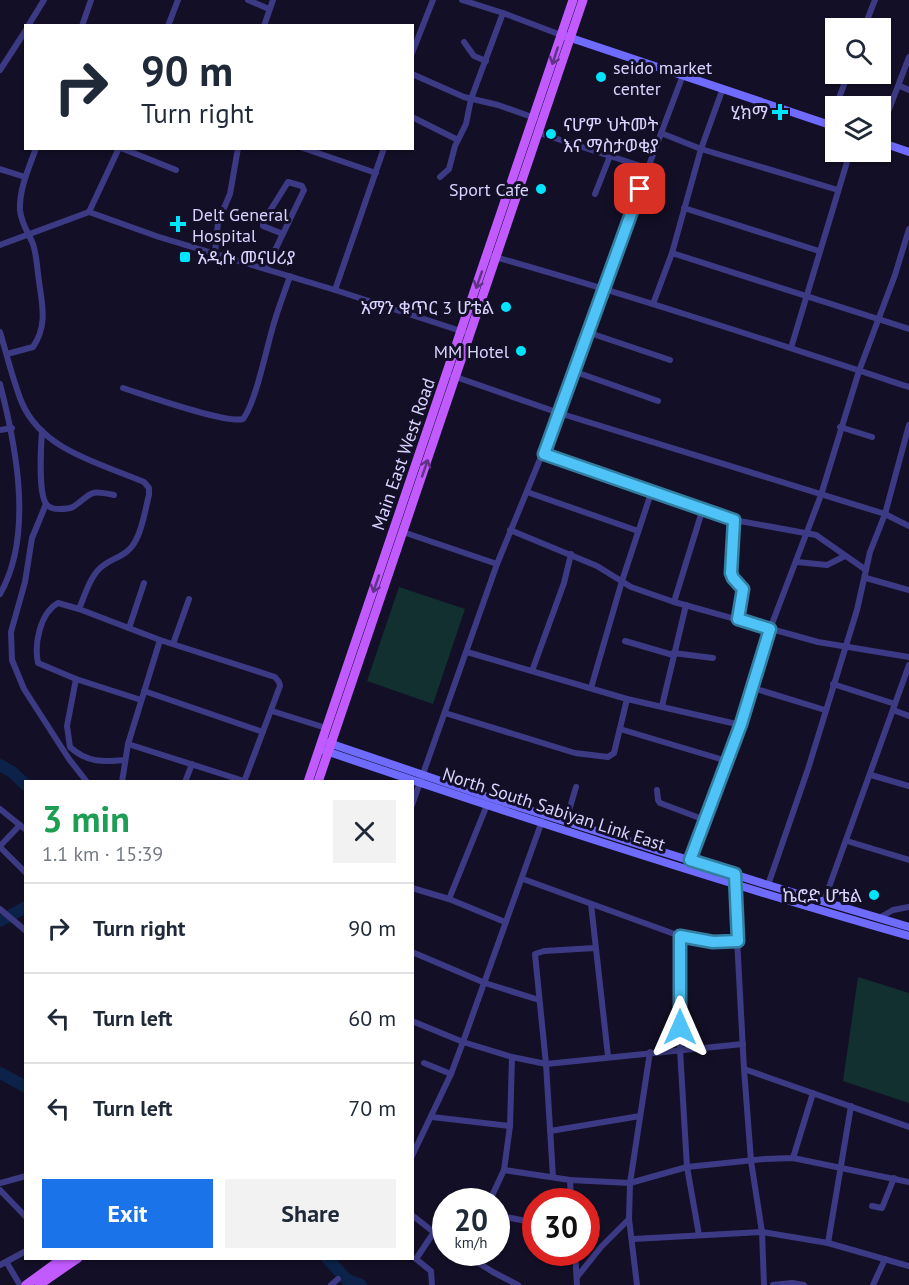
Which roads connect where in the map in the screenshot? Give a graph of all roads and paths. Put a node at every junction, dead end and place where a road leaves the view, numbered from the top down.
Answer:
1 (44, 0) edge
2 (91, 0) edge
3 (178, 0) edge
4 (248, 0) edge
5 (273, 0) edge
6 (433, 0) edge
7 (462, 0) edge
8 (573, 0) edge
9 (583, 0) edge
10 (874, 0) edge
11 (269, 9) junction
12 (503, 13) junction
13 (868, 18) edge
14 (29, 24) edge
15 (83, 24) edge
16 (169, 24) edge
17 (265, 24) edge
18 (24, 33) edge
19 (566, 37) junction
20 (464, 42) dead end
21 (414, 48) edge
22 (909, 57) edge
23 (486, 61) junction
24 (1, 68) edge
25 (414, 75) edge
26 (683, 75) junction
27 (900, 86) junction
28 (723, 88) junction
29 (909, 90) edge
30 (471, 99) junction
31 (891, 107) edge
32 (414, 118) edge
33 (535, 118) junction
34 (825, 124) edge
35 (539, 133) junction
36 (661, 133) junction
37 (458, 140) junction
38 (891, 146) edge
39 (529, 148) junction
40 (701, 149) junction
41 (35, 150) edge
42 (119, 150) edge
43 (125, 150) edge
44 (237, 150) edge
45 (309, 150) edge
46 (383, 150) edge
47 (909, 152) edge
48 (610, 156) junction
49 (847, 162) edge
50 (647, 168) junction
51 (0, 169) edge
52 (176, 170) dead end
53 (376, 173) junction
54 (25, 177) junction
55 (440, 177) dead end
56 (838, 190) junction
57 (595, 194) dead end
58 (684, 208) junction
59 (89, 212) junction
60 (909, 229) edge
61 (28, 233) junction
62 (283, 234) junction
63 (0, 245) edge
64 (819, 251) junction
65 (215, 253) junction
66 (672, 253) junction
67 (493, 256) junction
68 (266, 269) junction
69 (290, 276) junction
70 (335, 290) junction
71 (602, 290) junction
72 (806, 295) junction
73 (653, 304) junction
74 (877, 318) junction
75 (909, 328) edge
76 (0, 332) edge
77 (587, 332) junction
78 (466, 333) junction
79 (791, 348) junction
80 (7, 354) junction
81 (670, 360) dead end
82 (573, 371) junction
83 (859, 371) junction
84 (452, 375) junction
85 (0, 384) edge
86 (909, 387) edge
87 (123, 388) dead end
88 (658, 401) dead end
89 (559, 413) junction
90 (909, 425) edge
91 (840, 427) junction
92 (12, 428) junction
93 (0, 430) edge
94 (42, 431) junction
95 (872, 437) dead end
96 (544, 454) junction
97 (652, 490) junction
98 (527, 492) junction
99 (114, 495) dead end
100 (821, 495) junction
101 (46, 504) junction
102 (704, 508) junction
103 (885, 514) junction
104 (403, 518) junction
105 (734, 520) junction
106 (909, 526) edge
107 (510, 530) junction
108 (638, 531) junction
109 (403, 532) junction
110 (806, 532) junction
111 (571, 554) junction
112 (845, 556) junction
113 (389, 561) junction
114 (797, 562) junction
115 (497, 564) junction
116 (866, 574) junction
117 (622, 581) junction
118 (144, 583) dead end
119 (3, 584) edge
120 (909, 591) edge
121 (0, 594) edge
122 (189, 599) dead end
123 (674, 602) junction
124 (686, 605) junction
125 (79, 609) junction
126 (738, 619) junction
127 (129, 628) junction
128 (770, 629) junction
129 (160, 640) junction
130 (625, 641) dead end
131 (173, 644) junction
132 (844, 646) junction
133 (466, 652) junction
134 (673, 654) junction
135 (909, 657) edge
136 (713, 658) dead end
137 (909, 665) edge
138 (532, 671) junction
139 (76, 679) junction
140 (833, 684) junction
141 (591, 688) junction
142 (753, 688) junction
143 (144, 691) junction
144 (627, 699) junction
145 (141, 700) junction
146 (340, 702) junction
147 (662, 706) junction
148 (894, 707) junction
149 (825, 710) junction
150 (272, 711) junction
151 (446, 712) junction
152 (909, 716) edge
153 (741, 724) junction
154 (326, 728) junction
155 (620, 729) junction
156 (263, 732) junction
157 (128, 744) junction
158 (325, 746) junction
159 (125, 760) junction
160 (727, 761) junction
161 (192, 764) junction
162 (871, 775) junction
163 (85, 780) edge
164 (122, 780) edge
165 (186, 780) edge
166 (241, 780) edge
167 (244, 780) edge
168 (309, 780) edge
169 (318, 780) edge
170 (422, 780) junction
171 (909, 786) edge
172 (576, 787) dead end
173 (657, 790) dead end
174 (414, 800) edge
175 (487, 805) junction
176 (0, 809) edge
177 (542, 818) junction
178 (705, 820) junction
179 (566, 821) junction
180 (23, 828) edge
181 (847, 841) junction
182 (0, 846) edge
183 (690, 860) junction
184 (909, 860) edge
185 (24, 871) edge
186 (734, 878) junction
187 (523, 879) junction
188 (768, 885) junction
189 (414, 889) edge
190 (449, 899) junction
191 (824, 901) junction
192 (591, 904) junction
193 (909, 907) edge
194 (0, 909) edge
195 (850, 914) junction
196 (879, 918) junction
197 (505, 922) junction
198 (909, 927) edge
199 (24, 930) edge
200 (680, 936) junction
201 (909, 936) edge
202 (738, 941) junction
203 (595, 948) junction
204 (414, 953) edge
205 (484, 983) junction
206 (539, 1000) junction
207 (414, 1022) edge
208 (464, 1042) junction
209 (743, 1044) junction
210 (680, 1050) junction
211 (650, 1052) junction
212 (608, 1056) junction
213 (512, 1057) junction
214 (424, 1063) dead end
215 (546, 1064) junction
216 (744, 1069) junction
217 (451, 1074) junction
218 (813, 1093) junction
219 (851, 1106) junction
220 (640, 1116) junction
221 (432, 1117) junction
222 (510, 1126) junction
223 (909, 1127) edge
224 (550, 1131) junction
225 (414, 1152) edge
226 (793, 1158) junction
227 (751, 1161) junction
228 (687, 1167) junction
229 (842, 1167) junction
230 (504, 1170) junction
231 (24, 1177) edge
232 (553, 1177) junction
233 (894, 1178) junction
234 (570, 1180) junction
235 (909, 1182) edge
236 (0, 1183) edge
237 (630, 1183) junction
238 (496, 1188) edge
239 (571, 1188) edge
240 (0, 1190) edge
241 (872, 1206) dead end
242 (24, 1215) edge
243 (414, 1217) edge
244 (629, 1219) junction
245 (432, 1230) edge
246 (762, 1232) junction
247 (432, 1235) edge
248 (699, 1235) junction
249 (633, 1239) junction
250 (828, 1243) junction
251 (24, 1252) edge
252 (885, 1259) junction
253 (61, 1260) edge
254 (74, 1260) edge
255 (7, 1263) junction
256 (0, 1265) edge
257 (485, 1266) edge
258 (576, 1266) edge
259 (909, 1266) edge
260 (51, 1272) junction
261 (577, 1277) junction
262 (338, 1279) dead end
263 (20, 1285) edge
264 (27, 1285) edge
265 (39, 1285) edge
266 (331, 1285) edge
267 (432, 1285) edge
268 (518, 1285) edge
269 (576, 1285) edge
270 (637, 1285) edge
271 (764, 1285) edge
272 (773, 1285) edge
273 (804, 1285) edge
274 (873, 1285) edge

1 - 14 street
2 - 15 street
3 - 16 street
4 - 11 street
5 - 11 street
6 - 21 street
7 - 12 street
8 - 19 main road, Main East West Road
9 - 19 main road, Main East West Road
10 - 13 street
11 - 17 street
12 - 19 street
12 - 23 street
18 - 24 street
19 - 26 main road
19 -> 33 main road, Main East West Road
19 - 35 main road, Main East West Road
20 - 23 street
22 - 27 street
23 - 30 street
25 - 30 street
26 - 28 main road
26 - 36 street
27 - 29 street
27 - 31 street
28 - 34 main road
28 - 40 street
30 - 33 street
30 - 37 street
32 - 37 street
33 - 39 main road, Main East West Road
35 - 39 main road, Main East West Road
35 - 48 street
36 - 40 street
36 - 50 street
37 - 55 street
38 - 47 main road
39 - 67 main road, Main East West Road
40 - 56 street
40 - 58 street
41 - 54 street
42 - 59 street
43 - 52 street
44 - 65 street
45 - 53 street
46 - 53 street
48 - 50 street
48 - 57 street
49 - 56 street
50 - 71 street
51 - 54 street
53 - 70 street
54 - 61 street
56 - 64 street
58 - 64 street
58 - 66 street
59 - 61 street
59 - 65 street
60 - 74 street
61 - 63 street
61 - 80 street
62 - 62 street
62 - 68 street
64 - 72 street
65 - 68 street
66 - 72 street
66 - 73 street
67 - 71 street
67 - 78 main road, Main East West Road
68 - 69 street
69 - 70 street
69 - 87 street
70 - 78 street
71 - 73 street
71 - 77 street
72 - 74 street
72 - 79 street
73 - 79 street
74 - 75 street
74 - 83 street
76 - 80 street
77 - 81 street
77 - 82 street
78 - 84 main road, Main East West Road
79 - 83 street
80 - 94 street
82 - 88 street
82 - 89 street
83 - 86 street
83 - 91 street
84 - 89 street
84 - 104 main road, Main East West Road
85 - 92 street
89 - 96 street
89 - 100 street
90 - 103 street
91 - 95 street
91 - 100 street
92 - 93 street
92 - 119 street
94 - 101 street
94 - 125 street
96 - 97 street
96 - 98 street
97 - 102 street
97 - 108 street
98 - 107 street
98 - 108 street
99 - 101 street
100 - 103 street
100 - 110 street
101 - 163 street
102 - 105 street
102 - 123 street
103 - 106 street
103 - 116 street
104 - 109 main road, Main East West Road
104 - 113 main road, Main East West Road
105 - 110 street
105 - 126 street
107 - 111 street
107 - 115 street
108 - 117 street
109 - 113 main road, Main East West Road
109 - 115 street
110 - 112 street
110 - 114 street
111 - 117 street
111 - 138 street
112 - 114 street
112 - 116 street
113 - 146 main road, Main East West Road
114 - 128 street
115 - 133 street
116 - 120 street
116 - 132 street
117 - 123 street
117 - 141 street
118 - 127 street
119 - 121 street
122 - 131 street
123 - 124 street
124 - 126 street
124 - 134 street
125 - 127 street
125 - 139 street
126 - 128 street
127 - 129 street
128 - 132 street
128 - 142 street
129 - 131 street
129 - 143 street
130 - 134 street
131 - 150 street
132 - 135 street
132 - 140 street
133 - 138 street
133 - 151 street
134 - 136 street
134 - 147 street
137 - 148 street
138 - 141 street
139 - 145 street
139 - 159 street
140 - 148 street
140 - 149 street
141 - 144 street
142 - 149 street
142 - 153 street
143 - 145 street
143 - 156 street
144 - 147 street
144 - 155 street
145 - 157 street
146 - 154 main road, Main East West Road
146 - 158 main road, Main East West Road
147 - 153 street
148 - 152 street
148 - 162 street
149 - 188 street
150 - 154 street
150 - 156 street
151 - 155 street
151 - 170 street
153 - 160 street
154 - 158 main road, Main East West Road
155 - 160 street
156 - 167 street
157 - 159 street
157 - 161 street
158 - 168 main road, Main East West Road
158 - 169 main road, Main East West Road
158 - 170 main road, North South Sabiyan Link East
159 - 164 street
160 - 178 street
161 - 165 street
161 - 166 street
162 - 171 street
162 - 181 street
170 - 174 street
170 - 175 main road, North South Sabiyan Link East
170 - 177 main road, North South Sabiyan Link East
172 - 179 street
173 - 178 street
175 - 177 main road, North South Sabiyan Link East
175 - 190 street
176 - 180 street
177 - 179 main road, North South Sabiyan Link East
177 - 186 main road, North South Sabiyan Link East
177 - 187 street
178 - 183 street
179 - 183 main road, North South Sabiyan Link East
180 - 182 street
181 - 184 street
181 - 191 street
182 - 185 street
183 - 186 main road, North South Sabiyan Link East
186 - 188 main road, North South Sabiyan Link East
186 - 195 main road, North South Sabiyan Link East
186 - 202 street
187 - 192 street
187 - 197 street
188 - 191 main road, North South Sabiyan Link East
189 - 190 street
190 - 197 street
191 - 195 main road, North South Sabiyan Link East
192 - 200 street
192 - 203 street
193 - 196 street
194 - 199 street
195 - 196 main road, North South Sabiyan Link East
195 - 201 main road, North South Sabiyan Link East
196 - 198 main road, North South Sabiyan Link East
197 - 205 street
200 - 202 street
200 - 210 street
202 - 209 street
203 - 206 street
203 - 212 street
204 - 205 street
205 - 206 street
205 - 208 street
206 - 215 street
207 - 208 street
208 - 213 street
208 - 217 street
209 - 210 street
209 - 216 street
210 - 211 street
210 - 228 street
211 - 212 street
211 - 220 street
212 - 215 street
213 - 215 street
213 - 222 street
214 - 217 street
215 - 224 street
216 - 218 street
216 - 227 street
217 - 221 street
218 - 219 street
218 - 226 street
219 - 223 street
219 - 229 street
220 - 224 street
220 - 237 street
221 - 222 street
221 - 225 street
222 - 230 street
224 - 232 street
226 - 227 street
226 - 229 street
227 - 228 street
227 - 246 street
228 - 237 street
228 - 248 street
229 - 233 street
229 - 250 street
230 - 232 street
230 - 238 street
231 - 236 street
232 - 234 street
233 - 235 street
233 - 241 street
234 - 237 street
234 - 239 street
237 - 244 street
240 - 242 street
243 - 245 street
244 - 249 street
244 - 261 street
246 - 248 street
246 - 250 street
246 - 271 street
247 - 267 street
248 - 249 street
249 - 270 street
250 - 252 street
251 - 255 street
252 - 259 street
252 - 274 street
253 - 260 main road
254 - 260 main road
255 - 256 street
255 - 263 street
257 - 268 street
258 - 261 street
260 - 264 main road
260 - 265 main road
261 - 269 street
262 - 266 street
272 - 273 street

